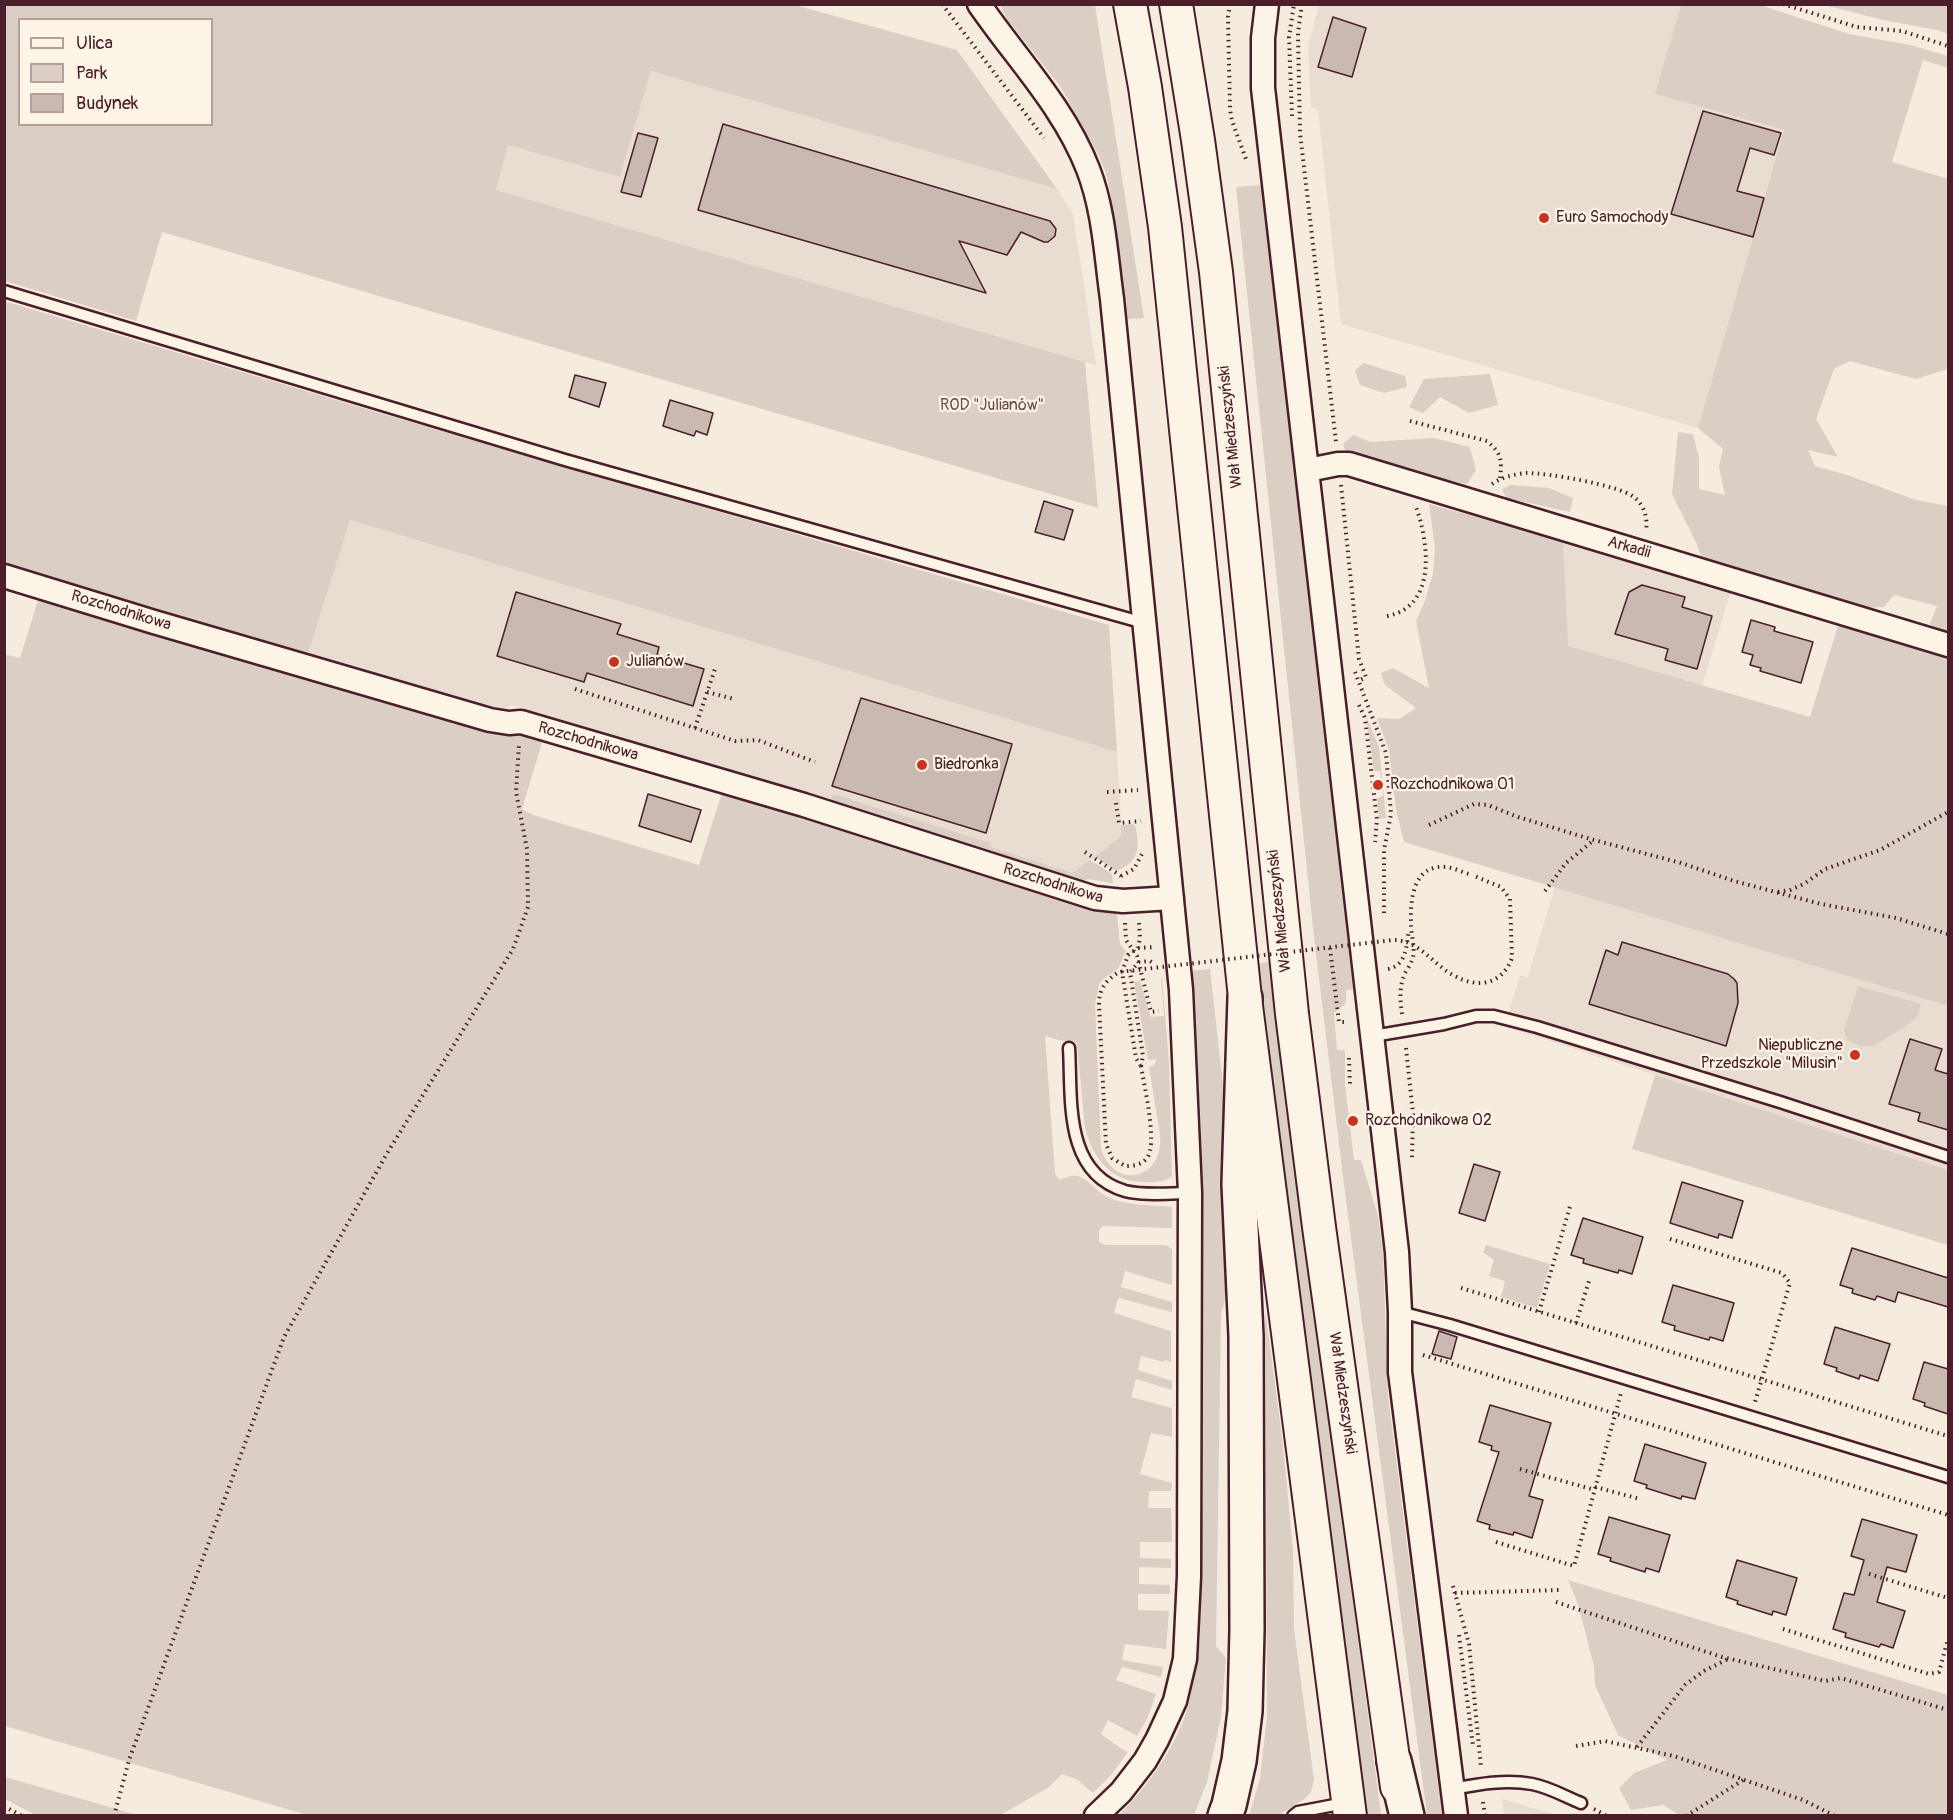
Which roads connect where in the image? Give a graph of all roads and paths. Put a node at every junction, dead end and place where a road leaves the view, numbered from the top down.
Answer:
1 (942, 4) edge
2 (979, 4) edge
3 (1130, 4) edge
4 (1176, 4) edge
5 (1267, 4) edge
6 (1302, 4) edge
7 (1784, 4) edge
8 (1948, 46) edge
9 (1048, 143) dead end
10 (4, 291) edge
11 (1410, 421) dead end
12 (1338, 464) junction
13 (1308, 470) junction
14 (1500, 478) junction
15 (1402, 480) junction
16 (1471, 502) junction
17 (1640, 551) junction
18 (4, 576) edge
19 (1387, 616) dead end
20 (1144, 623) junction
21 (1948, 645) edge
22 (716, 666) dead end
23 (1352, 685) dead end
24 (575, 689) dead end
25 (707, 692) junction
26 (734, 699) dead end
27 (1358, 702) dead end
28 (521, 722) junction
29 (695, 728) junction
30 (815, 762) dead end
31 (1138, 790) dead end
32 (1107, 792) dead end
33 (1116, 803) dead end
34 (1948, 812) edge
35 (1142, 821) dead end
36 (1429, 825) dead end
37 (1594, 840) junction
38 (1375, 843) dead end
39 (1085, 852) dead end
40 (1134, 869) dead end
41 (1121, 876) dead end
42 (1545, 891) dead end
43 (1774, 892) junction
44 (1172, 898) junction
45 (1131, 910) junction
46 (1411, 923) junction
47 (1948, 934) edge
48 (1377, 936) dead end
49 (1378, 945) dead end
50 (1330, 948) junction
51 (1133, 951) junction
52 (1139, 962) junction
53 (1152, 968) junction
54 (1388, 969) dead end
55 (1154, 978) dead end
56 (1392, 993) dead end
57 (1400, 993) junction
58 (1245, 998) junction
59 (1158, 1000) dead end
60 (1348, 1022) dead end
61 (1403, 1030) junction
62 (1373, 1036) junction
63 (1069, 1048) dead end
64 (1141, 1066) junction
65 (1948, 1157) edge
66 (1412, 1169) dead end
67 (1190, 1193) junction
68 (1571, 1203) dead end
69 (1670, 1239) dead end
70 (1589, 1281) dead end
71 (1461, 1288) dead end
72 (1539, 1312) junction
73 (1411, 1314) junction
74 (1576, 1323) junction
75 (1416, 1353) dead end
76 (1422, 1355) junction
77 (1423, 1367) dead end
78 (1625, 1378) junction
79 (1761, 1379) junction
80 (1616, 1414) junction
81 (1750, 1417) junction
82 (1948, 1436) edge
83 (1520, 1469) dead end
84 (1948, 1477) edge
85 (1595, 1489) junction
86 (1640, 1499) dead end
87 (1948, 1515) edge
88 (1496, 1542) dead end
89 (1869, 1574) dead end
90 (1451, 1579) dead end
91 (1560, 1590) dead end
92 (1455, 1593) junction
93 (1948, 1598) edge
94 (1556, 1602) dead end
95 (1783, 1629) dead end
96 (1948, 1639) edge
97 (1729, 1659) junction
98 (1948, 1710) edge
99 (1576, 1746) dead end
100 (1637, 1747) junction
101 (1394, 1761) junction
102 (1744, 1780) junction
103 (1492, 1783) junction
104 (1452, 1790) junction
105 (1581, 1803) dead end
106 (4, 1806) edge
107 (1349, 1809) edge
108 (22, 1815) edge
109 (114, 1815) edge
110 (1096, 1815) edge
111 (1225, 1815) edge
112 (1293, 1815) edge
113 (1400, 1815) edge
114 (1407, 1815) edge
115 (1456, 1815) edge
116 (1485, 1815) edge
117 (1686, 1815) edge
118 (1835, 1815) edge

1 - 9 path
2 - 20 street
3 - 58 main road
4 - 101 main road, Wał Miedzeszyński
5 - 13 street
6 - 12 path
7 - 8 path
10 - 20 lane
11 - 14 path
12 - 13 street, Arkadii
12 - 15 street, Arkadii
12 - 23 path
13 - 62 street
14 - 16 path
14 - 17 path
15 - 16 street, Arkadii
15 - 19 path
16 - 17 street, Arkadii
17 - 21 street, Arkadii
18 - 28 street, Rozchodnikowa
20 - 44 street
22 - 25 path
24 - 29 path
25 - 26 path
25 - 29 path
27 - 38 path
28 - 45 street, Rozchodnikowa
28 - 109 path
29 - 30 path
31 - 32 path
33 - 35 path
34 - 43 path
36 - 37 path
37 - 42 path
37 - 43 path
39 - 41 path
40 - 45 path
43 - 47 path
44 - 45 street, Rozchodnikowa
44 - 67 street
45 - 51 path
45 - 51 path
46 - 50 path, bridge
46 - 54 path
46 - 57 path
48 - 49 path
50 - 53 path, bridge
50 - 60 path
51 - 52 path
51 - 64 path
52 - 59 path
52 - 64 path
53 - 55 path
53 - 64 path, bridge
56 - 57 path
57 - 61 path
58 - 107 main road
58 - 111 highway
61 - 62 lane
61 - 65 lane
61 - 66 path
62 - 73 street
63 - 67 lane
67 - 110 street
68 - 72 path
69 - 79 path
70 - 74 path
71 - 72 path
72 - 74 path
73 - 76 path
73 - 78 lane
73 - 104 street
74 - 79 path
75 - 76 path
76 - 77 path
76 - 80 path
78 - 80 path
78 - 81 lane
79 - 81 path
79 - 82 path
80 - 85 path
80 - 87 path
81 - 84 lane
83 - 85 path
85 - 86 path
85 - 88 path
89 - 93 path
90 - 92 path
91 - 92 path
92 - 103 path
94 - 97 path
95 - 96 path
97 - 98 path
97 - 100 path
99 - 100 path
100 - 102 path
101 - 113 main road, Wał Miedzeszyński
101 - 114 highway
102 - 117 path
102 - 118 path
103 - 104 lane
103 - 105 lane
103 - 116 path
104 - 115 street
106 - 108 path
107 - 112 lane

